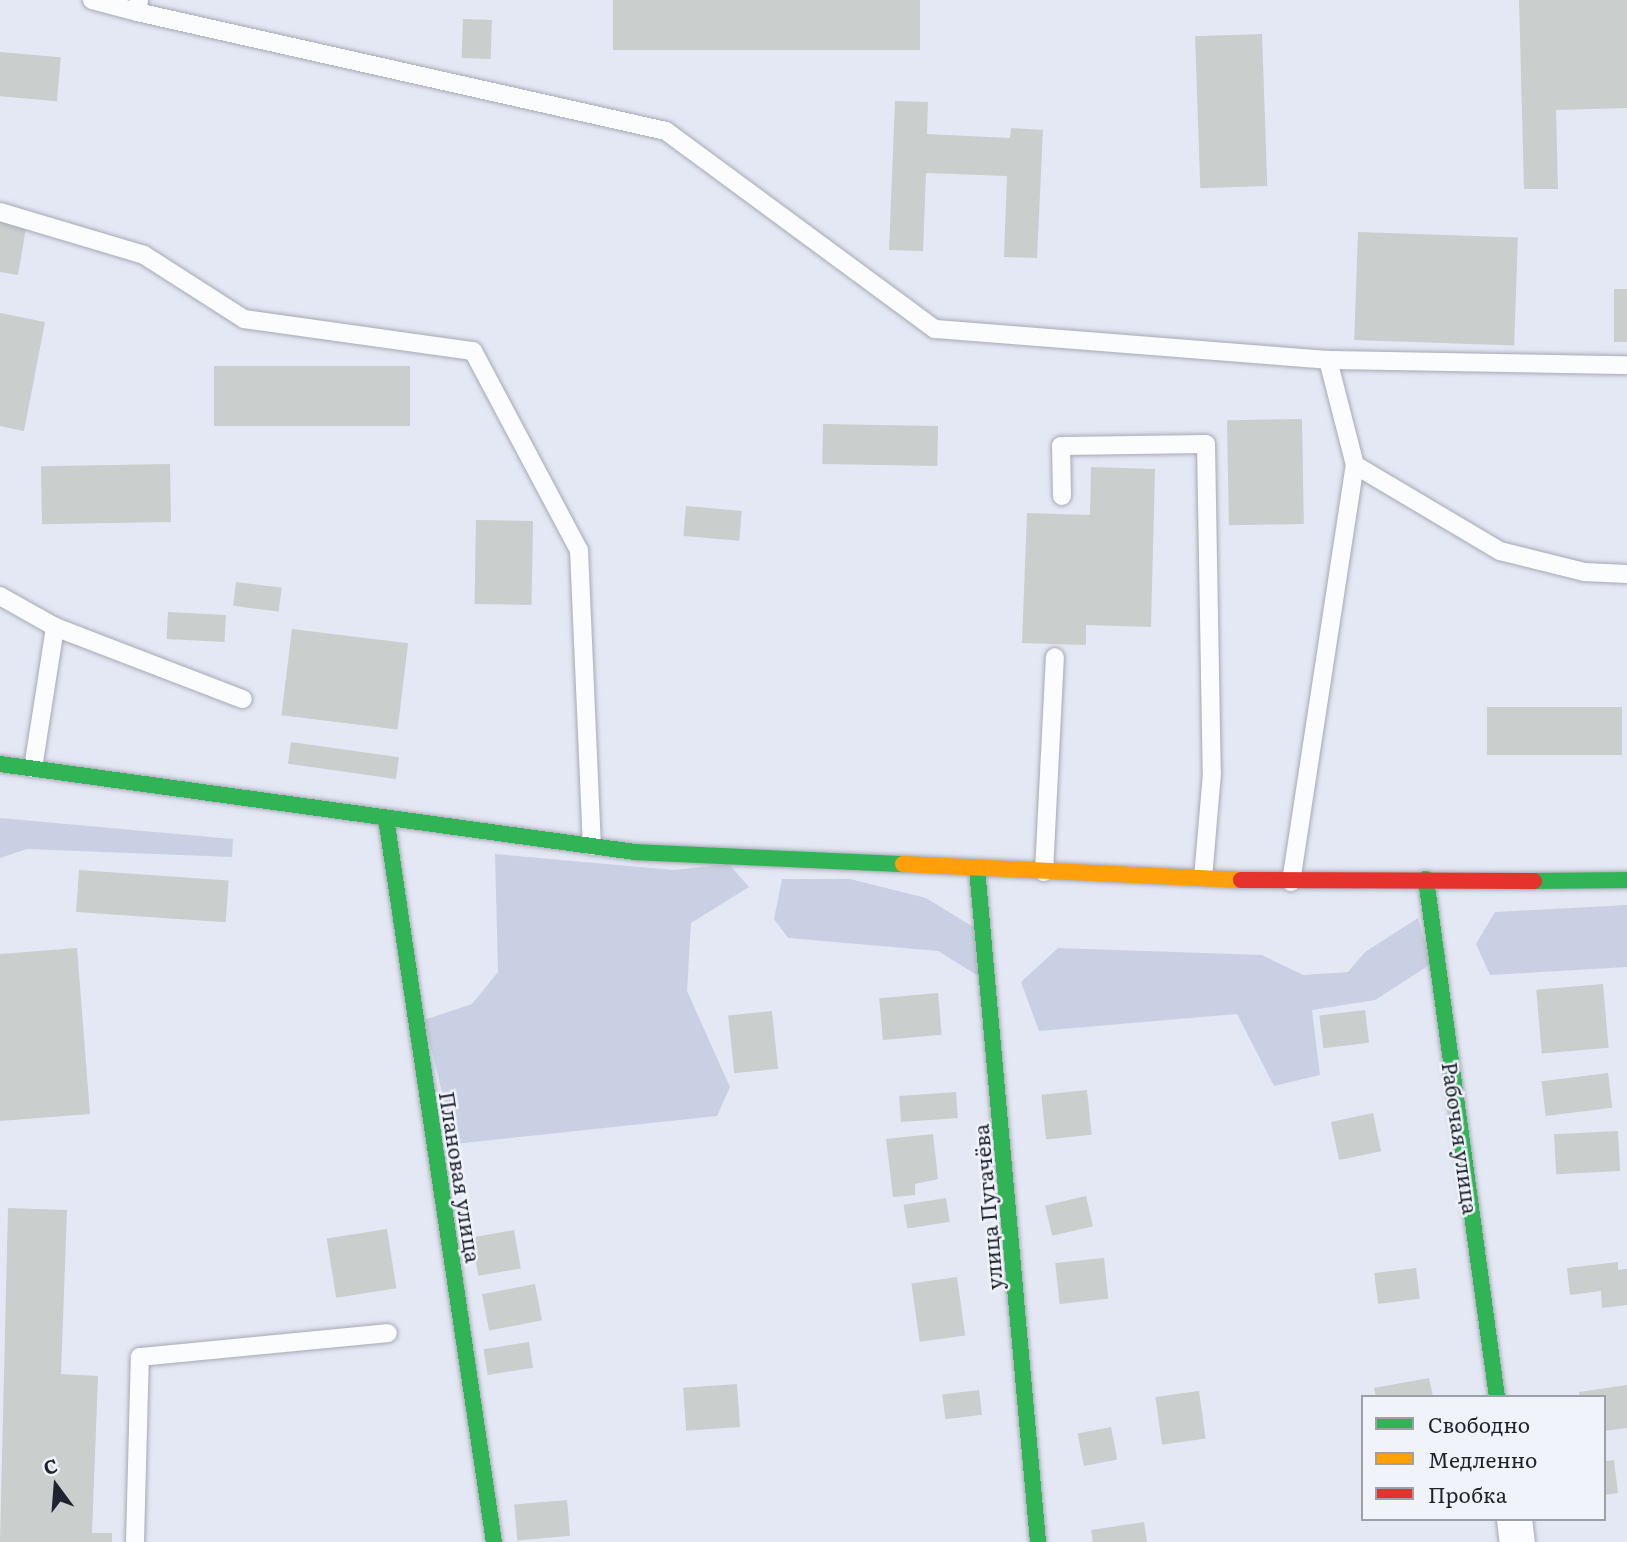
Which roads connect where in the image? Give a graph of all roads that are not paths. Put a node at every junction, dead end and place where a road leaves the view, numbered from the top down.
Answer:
1 (92, 0) edge
2 (138, 6) edge
3 (0, 212) edge
4 (1328, 360) junction
5 (1627, 365) edge
6 (1355, 466) junction
7 (1062, 496) dead end
8 (1627, 574) edge
9 (0, 596) edge
10 (55, 627) junction
11 (1055, 657) dead end
12 (243, 699) dead end
13 (0, 764) edge
14 (33, 768) junction
15 (386, 818) junction
16 (592, 846) junction
17 (977, 869) junction
18 (1044, 872) junction
19 (1203, 877) junction
20 (1426, 879) junction
21 (1627, 880) edge
22 (1292, 882) junction
23 (388, 1332) dead end
24 (1497, 1395) edge
25 (1514, 1521) edge
26 (135, 1542) edge
27 (494, 1542) edge
28 (1038, 1542) edge
29 (1517, 1542) edge

1 - 2 lane
2 - 4 lane
3 - 16 lane
4 - 5 lane
4 - 6 lane
6 - 8 lane
6 - 22 lane
7 - 19 lane
9 - 10 lane
10 - 12 lane
10 - 14 lane
11 - 18 lane
13 - 14 street
14 - 15 street
15 - 16 street
15 - 27 street, Плановая улица
16 - 17 street
17 - 18 street
17 - 28 street, улица Пугачёва
18 - 19 street
19 - 22 street
20 - 21 street
20 - 22 street
20 - 24 street, Рабочая улица
23 - 26 lane
25 - 29 street

